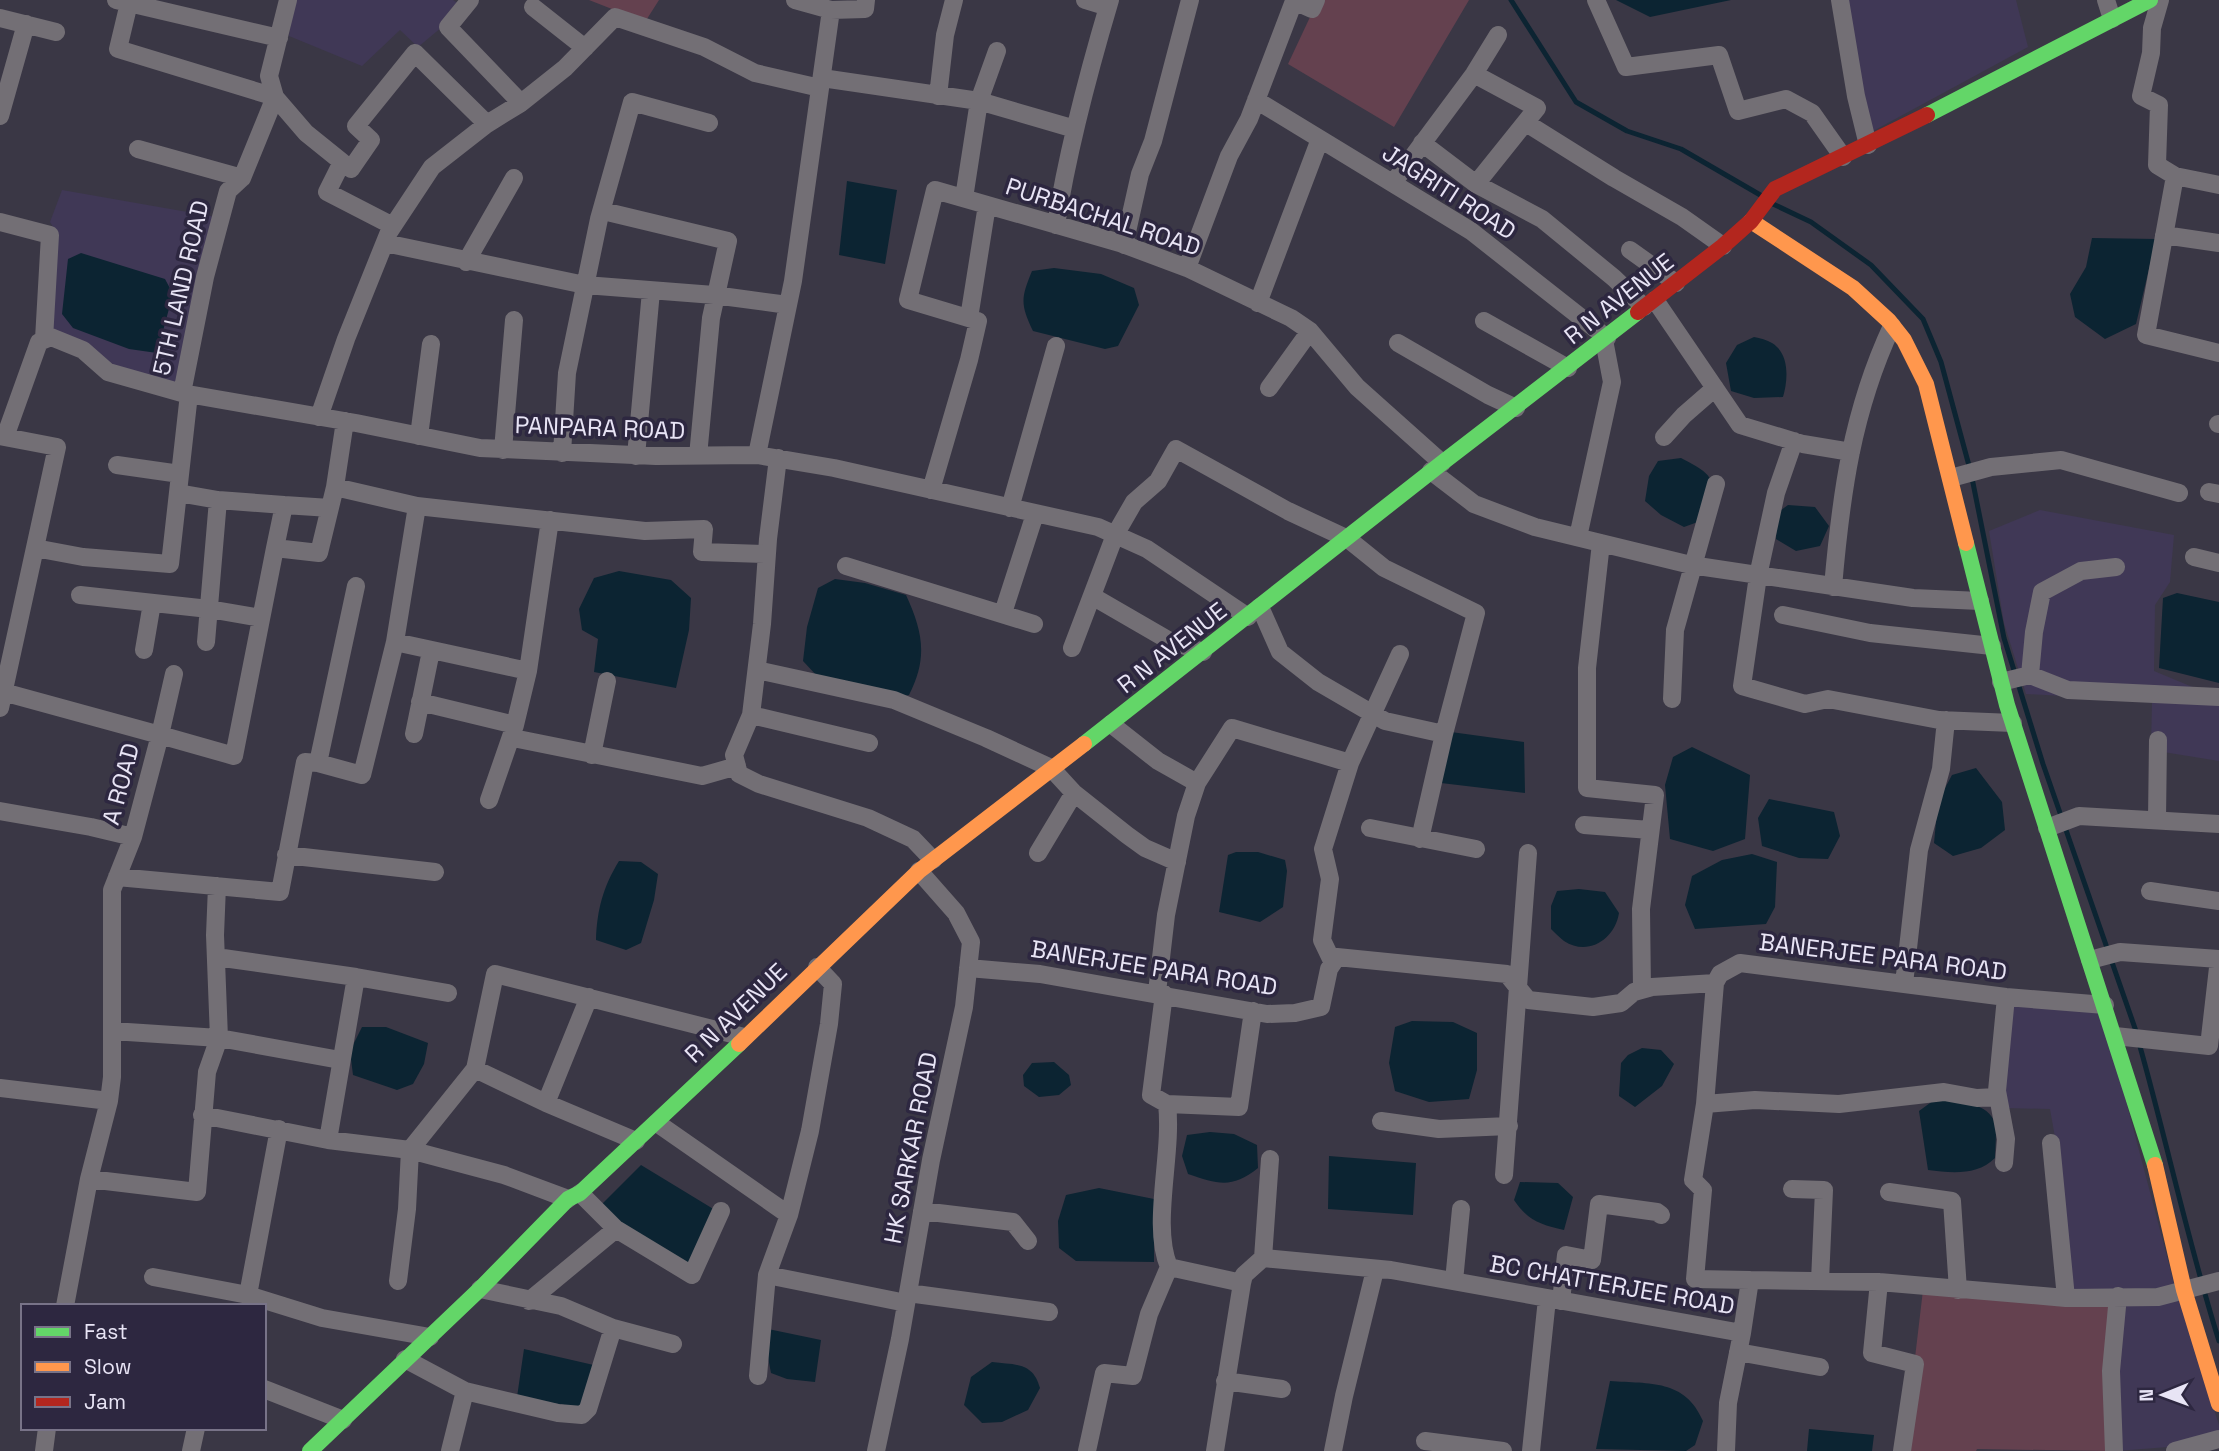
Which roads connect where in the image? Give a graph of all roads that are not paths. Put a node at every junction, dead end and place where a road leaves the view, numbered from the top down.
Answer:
1 (288, 0) edge
2 (795, 0) edge
3 (866, 0) edge
4 (954, 0) edge
5 (1084, 0) edge
6 (1190, 0) edge
7 (1316, 0) edge
8 (1596, 0) edge
9 (1840, 0) edge
10 (2106, 0) edge
11 (2150, 0) edge
12 (2160, 0) edge
13 (122, 1) edge
14 (467, 1) edge
15 (1292, 1) edge
16 (1109, 4) edge
17 (533, 7) dead end
18 (831, 10) junction
19 (0, 18) edge
20 (2112, 19) junction
21 (26, 24) junction
22 (56, 32) dead end
23 (1498, 35) dead end
24 (279, 38) junction
25 (584, 48) junction
26 (997, 51) dead end
27 (1475, 74) junction
28 (821, 83) junction
29 (938, 96) junction
30 (275, 97) junction
31 (1256, 100) junction
32 (979, 101) junction
33 (521, 103) junction
34 (0, 116) edge
35 (709, 123) dead end
36 (1526, 123) junction
37 (487, 124) junction
38 (1075, 129) junction
39 (1320, 139) junction
40 (1422, 143) junction
41 (1868, 145) junction
42 (138, 149) dead end
43 (1843, 157) junction
44 (342, 162) junction
45 (2175, 176) junction
46 (242, 178) junction
47 (514, 178) dead end
48 (1393, 183) junction
49 (1476, 184) junction
50 (2219, 185) edge
51 (964, 198) junction
52 (987, 205) junction
53 (603, 211) junction
54 (1751, 221) junction
55 (0, 222) edge
56 (1056, 225) junction
57 (393, 226) junction
58 (2164, 235) junction
59 (385, 243) junction
60 (2219, 243) edge
61 (1124, 245) junction
62 (1723, 246) junction
63 (1630, 250) dead end
64 (466, 262) junction
65 (1187, 268) junction
66 (1676, 283) junction
67 (584, 285) junction
68 (651, 291) junction
69 (714, 295) junction
70 (1258, 303) junction
71 (1649, 303) junction
72 (788, 305) junction
73 (970, 318) junction
74 (514, 320) dead end
75 (1483, 321) dead end
76 (1892, 326) junction
77 (1310, 331) junction
78 (44, 339) junction
79 (1606, 339) junction
80 (1398, 343) dead end
81 (431, 344) dead end
82 (1056, 346) dead end
83 (2219, 353) edge
84 (1568, 368) junction
85 (1269, 388) dead end
86 (1716, 388) junction
87 (186, 394) junction
88 (1516, 408) junction
89 (319, 416) junction
90 (345, 421) junction
91 (419, 436) junction
92 (1664, 436) dead end
93 (2, 437) edge
94 (1794, 441) junction
95 (503, 450) junction
96 (1851, 452) junction
97 (562, 453) junction
98 (757, 455) junction
99 (636, 456) junction
100 (698, 456) junction
101 (779, 458) junction
102 (117, 465) dead end
103 (1436, 467) junction
104 (180, 474) junction
105 (1951, 478) junction
106 (1716, 484) dead end
107 (335, 487) junction
108 (931, 490) junction
109 (178, 492) junction
110 (2179, 493) dead end
111 (218, 500) junction
112 (284, 505) junction
113 (417, 506) junction
114 (330, 508) junction
115 (1010, 508) junction
116 (1035, 514) junction
117 (550, 520) junction
118 (1115, 535) junction
119 (1578, 537) junction
120 (1348, 539) junction
121 (1601, 543) junction
122 (35, 548) junction
123 (275, 548) junction
124 (766, 554) junction
125 (2194, 556) dead end
126 (2219, 563) edge
127 (1691, 565) junction
128 (846, 566) dead end
129 (2116, 567) dead end
130 (1758, 576) junction
131 (356, 586) dead end
132 (1833, 587) junction
133 (80, 595) dead end
134 (1092, 596) junction
135 (1980, 601) junction
136 (152, 603) junction
137 (209, 609) junction
138 (1254, 612) junction
139 (1003, 613) junction
140 (1783, 615) dead end
141 (261, 618) junction
142 (1034, 624) dead end
143 (206, 642) dead end
144 (395, 642) junction
145 (1992, 646) junction
146 (1072, 648) dead end
147 (144, 650) dead end
148 (431, 651) junction
149 (1203, 652) junction
150 (1400, 654) dead end
151 (757, 670) junction
152 (528, 671) junction
153 (174, 674) dead end
154 (2030, 675) junction
155 (607, 681) dead end
156 (2001, 682) junction
157 (2219, 697) edge
158 (1672, 699) dead end
159 (2, 700) edge
160 (420, 702) junction
161 (751, 715) junction
162 (1374, 715) junction
163 (1946, 720) junction
164 (2013, 723) junction
165 (1111, 724) junction
166 (514, 732) junction
167 (415, 734) dead end
168 (1444, 734) junction
169 (160, 735) junction
170 (2158, 740) dead end
171 (869, 743) dead end
172 (592, 755) junction
173 (318, 763) junction
174 (1350, 764) junction
175 (737, 766) junction
176 (1051, 768) junction
177 (1197, 783) junction
178 (1074, 793) junction
179 (489, 800) dead end
180 (0, 811) edge
181 (2157, 820) junction
182 (2219, 824) edge
183 (1584, 825) dead end
184 (1370, 828) dead end
185 (2047, 828) junction
186 (1650, 830) junction
187 (133, 837) junction
188 (1420, 839) junction
189 (1476, 849) dead end
190 (1038, 853) dead end
191 (1528, 853) dead end
192 (286, 855) junction
193 (1177, 862) junction
194 (926, 865) junction
195 (435, 872) dead end
196 (117, 877) junction
197 (217, 886) junction
198 (2150, 891) dead end
199 (2219, 901) edge
200 (216, 957) junction
201 (2090, 960) junction
202 (1333, 963) junction
203 (817, 967) junction
204 (968, 968) junction
205 (356, 977) junction
206 (1715, 983) junction
207 (1904, 984) junction
208 (1518, 986) junction
209 (1642, 990) junction
210 (447, 993) dead end
211 (1160, 993) junction
212 (589, 997) junction
213 (2006, 997) junction
214 (2105, 1005) junction
215 (1253, 1011) junction
216 (112, 1031) junction
217 (2115, 1036) junction
218 (744, 1037) junction
219 (219, 1038) junction
220 (340, 1060) junction
221 (475, 1069) junction
222 (0, 1088) edge
223 (1997, 1097) junction
224 (109, 1101) junction
225 (546, 1103) junction
226 (1167, 1104) junction
227 (1705, 1104) junction
228 (202, 1115) junction
229 (1381, 1121) dead end
230 (657, 1123) junction
231 (1509, 1126) junction
232 (279, 1129) junction
233 (328, 1140) junction
234 (635, 1141) junction
235 (2051, 1143) dead end
236 (410, 1150) junction
237 (1270, 1159) dead end
238 (2004, 1163) dead end
239 (1504, 1175) dead end
240 (89, 1179) junction
241 (1792, 1189) dead end
242 (1889, 1192) dead end
243 (574, 1196) junction
244 (1461, 1209) dead end
245 (721, 1211) dead end
246 (922, 1211) junction
247 (789, 1215) junction
248 (1661, 1215) dead end
249 (616, 1229) junction
250 (1028, 1241) dead end
251 (1263, 1258) junction
252 (1170, 1267) junction
253 (1375, 1270) junction
254 (767, 1275) junction
255 (153, 1276) dead end
256 (1751, 1280) junction
257 (398, 1281) dead end
258 (1454, 1281) junction
259 (1820, 1281) junction
260 (1879, 1282) junction
261 (1242, 1283) junction
262 (2217, 1285) edge
263 (480, 1289) junction
264 (1958, 1290) junction
265 (2184, 1290) junction
266 (248, 1295) junction
267 (2118, 1296) junction
268 (216, 1298) edge
269 (907, 1298) junction
270 (2066, 1298) junction
271 (1554, 1300) junction
272 (529, 1301) junction
273 (65, 1304) edge
274 (1049, 1312) dead end
275 (613, 1328) junction
276 (1742, 1333) junction
277 (430, 1337) junction
278 (673, 1344) dead end
279 (1738, 1352) junction
280 (405, 1359) junction
281 (1820, 1367) dead end
282 (758, 1376) dead end
283 (1225, 1381) junction
284 (1282, 1389) dead end
285 (266, 1390) edge
286 (465, 1391) junction
287 (2219, 1404) edge
288 (343, 1420) junction
289 (47, 1430) edge
290 (195, 1430) edge
291 (2219, 1439) edge
292 (1426, 1441) dead end
293 (44, 1451) edge
294 (191, 1451) edge
295 (310, 1451) edge
296 (450, 1451) edge
297 (876, 1451) edge
298 (1087, 1451) edge
299 (1215, 1451) edge
300 (1333, 1451) edge
301 (1503, 1451) edge
302 (1531, 1451) edge
303 (1726, 1451) edge
304 (1902, 1451) edge
305 (2114, 1451) edge
306 (2175, 1451) edge

1 - 24 street, 5TH LAND ROAD
2 - 18 street
3 - 18 street
4 - 29 street
5 - 16 street
6 - 61 street
7 - 15 street
8 - 43 street
9 - 41 street
10 - 20 street
11 - 20 main road, R N AVENUE
12 - 45 street
13 - 24 street
13 - 30 street
14 - 33 street
15 - 31 street
16 - 38 street
17 - 25 street
18 - 28 street
19 - 21 street
20 - 41 main road, R N AVENUE
21 - 22 street
21 - 34 street
23 - 27 street
24 - 30 street, 5TH LAND ROAD
25 - 28 street
25 - 33 street
26 - 32 street
27 - 36 street
27 - 40 street
28 - 29 street
28 - 72 street
29 - 32 street
30 - 44 street
30 - 46 street, 5TH LAND ROAD
31 - 39 street, JAGRITI ROAD
31 - 65 street
32 - 38 street
32 - 51 street
33 - 37 street
35 - 53 street
36 - 49 street
36 - 62 street
37 - 44 street
37 - 57 street
38 - 56 street
39 - 48 street, JAGRITI ROAD
39 - 70 street
40 - 48 street
40 - 49 street
41 - 43 main road, R N AVENUE
42 - 46 street
43 - 54 main road, R N AVENUE
44 - 57 street
45 - 50 street
45 - 58 street
46 - 87 street, 5TH LAND ROAD
47 - 64 street
48 - 79 street, JAGRITI ROAD
49 - 71 street
51 - 52 street, PURBACHAL ROAD
51 - 73 street, PURBACHAL ROAD
52 - 56 street, PURBACHAL ROAD
52 - 73 street
53 - 67 street
53 - 69 street
54 - 62 main road, R N AVENUE
54 - 76 main road
55 - 78 street
56 - 61 street, PURBACHAL ROAD
57 - 59 street
58 - 60 street
58 - 83 street
59 - 64 street
59 - 89 street
61 - 65 street, PURBACHAL ROAD
62 - 66 main road, R N AVENUE
63 - 66 street
64 - 67 street
65 - 70 street, PURBACHAL ROAD
66 - 71 main road, R N AVENUE
67 - 68 street
67 - 97 street
68 - 69 street
68 - 99 street
69 - 72 street
69 - 100 street
70 - 77 street, PURBACHAL ROAD
71 - 79 main road, R N AVENUE
71 - 86 street
72 - 98 street
73 - 108 street
74 - 95 street
75 - 84 street
76 - 96 street
76 - 105 main road
77 - 85 street
77 - 103 street, PURBACHAL ROAD
78 - 87 street, PANPARA ROAD
78 - 93 street
79 - 84 main road, R N AVENUE
79 - 119 street
80 - 88 street
81 - 91 street
82 - 115 street
84 - 88 main road, R N AVENUE
86 - 92 street
86 - 94 street
87 - 89 street, PANPARA ROAD
87 - 104 street, 5TH LAND ROAD
88 - 103 main road, R N AVENUE
89 - 90 street, PANPARA ROAD
90 - 91 street, PANPARA ROAD
90 - 107 street
91 - 95 street, PANPARA ROAD
93 - 122 street
94 - 96 street
94 - 130 street
95 - 97 street, PANPARA ROAD
96 - 132 street
97 - 99 street, PANPARA ROAD
98 - 100 street, PANPARA ROAD
98 - 101 street, PANPARA ROAD
99 - 100 street, PANPARA ROAD
101 - 108 street, PANPARA ROAD
101 - 124 street
102 - 104 street
103 - 119 street, PURBACHAL ROAD
103 - 120 main road, R N AVENUE
104 - 109 street, 5TH LAND ROAD
105 - 110 street
105 - 135 main road
106 - 127 street
107 - 113 street
107 - 114 street
108 - 115 street, PANPARA ROAD
109 - 111 street
109 - 122 street, 5TH LAND ROAD
111 - 112 street
111 - 137 street
112 - 114 street
112 - 123 street, A ROAD
113 - 117 street
113 - 144 street
114 - 123 street
115 - 116 street, PANPARA ROAD
116 - 118 street, PANPARA ROAD
116 - 139 street
117 - 124 street
117 - 152 street
118 - 120 street
118 - 134 street
118 - 138 street, PANPARA ROAD
119 - 121 street, PURBACHAL ROAD
120 - 138 main road, R N AVENUE
120 - 168 street
121 - 127 street, PURBACHAL ROAD
121 - 186 street
122 - 159 street
123 - 141 street, A ROAD
124 - 151 street
125 - 126 street
127 - 130 street, PURBACHAL ROAD
127 - 158 street
128 - 139 street
129 - 154 street
130 - 132 street, PURBACHAL ROAD
130 - 163 street
131 - 173 street
132 - 135 street, PURBACHAL ROAD
133 - 136 street
134 - 146 street
134 - 149 street
135 - 145 main road
136 - 137 street
136 - 147 street
137 - 141 street
137 - 143 street
138 - 149 main road, R N AVENUE
138 - 162 street
139 - 142 street
140 - 145 street
141 - 169 street, A ROAD
144 - 148 street
144 - 173 street
145 - 156 main road
148 - 152 street
148 - 160 street
149 - 165 main road, R N AVENUE
150 - 162 street
151 - 161 street
151 - 176 street
152 - 166 street
153 - 169 street
154 - 156 street
154 - 157 street
155 - 172 street
156 - 164 main road
159 - 169 street
160 - 166 street
160 - 167 street
161 - 171 street
161 - 175 street
162 - 168 street
162 - 174 street
163 - 164 street
163 - 207 street
164 - 185 main road
165 - 176 main road, R N AVENUE
165 - 177 street
166 - 172 street
166 - 179 street
168 - 188 street
169 - 187 street, A ROAD
170 - 181 street
172 - 175 street
173 - 192 street
174 - 177 street
174 - 202 street
175 - 194 street, HK SARKAR ROAD
176 - 178 street
176 - 194 main road, R N AVENUE
177 - 193 street
178 - 190 street
178 - 193 street
180 - 187 street
181 - 182 street
181 - 185 street
183 - 186 street
184 - 188 street
185 - 201 main road
186 - 209 street
187 - 196 street, A ROAD
188 - 189 street
191 - 208 street
192 - 195 street
192 - 197 street
193 - 211 street
194 - 203 main road, R N AVENUE
194 - 204 street, HK SARKAR ROAD
196 - 197 street
196 - 216 street, A ROAD
197 - 200 street
198 - 199 street
200 - 205 street
200 - 219 street
201 - 214 main road
201 - 217 street
202 - 208 street
202 - 215 street, BANERJEE PARA ROAD
203 - 218 main road, R N AVENUE
203 - 247 street
204 - 211 street, BANERJEE PARA ROAD
204 - 246 street, HK SARKAR ROAD
205 - 210 street
205 - 220 street
206 - 207 street, BANERJEE PARA ROAD
206 - 209 street
206 - 227 street
207 - 213 street, BANERJEE PARA ROAD
208 - 209 street
208 - 231 street
211 - 215 street, BANERJEE PARA ROAD
211 - 226 street
212 - 218 street
212 - 221 street
212 - 225 street
213 - 214 street, BANERJEE PARA ROAD
213 - 223 street
214 - 217 main road
215 - 226 street
216 - 219 street
216 - 224 street, A ROAD
217 - 265 main road
218 - 230 main road, R N AVENUE
219 - 220 street
219 - 228 street
220 - 233 street
221 - 225 street
221 - 236 street
222 - 224 street
223 - 227 street
223 - 238 street
224 - 240 street, A ROAD
225 - 234 street
226 - 252 street
227 - 256 street
228 - 232 street
228 - 240 street
229 - 231 street
230 - 234 main road, R N AVENUE
230 - 247 street
231 - 239 street
232 - 233 street
232 - 266 street
233 - 236 street
234 - 243 main road, R N AVENUE
235 - 270 street
236 - 243 street
236 - 257 street
237 - 251 street
240 - 273 street, A ROAD
241 - 259 street
242 - 264 street
243 - 249 street
243 - 263 main road, R N AVENUE
244 - 258 street
245 - 249 street
246 - 250 street
246 - 269 street, HK SARKAR ROAD
247 - 254 street
248 - 271 street
249 - 272 street
251 - 253 street, BC CHATTERJEE ROAD
251 - 261 street
252 - 261 street
252 - 298 street
253 - 258 street, BC CHATTERJEE ROAD
253 - 300 street
254 - 269 street
254 - 282 street
255 - 268 street
256 - 259 street, BC CHATTERJEE ROAD
256 - 276 street, BC CHATTERJEE ROAD
258 - 271 street, BC CHATTERJEE ROAD
259 - 260 street, BC CHATTERJEE ROAD
260 - 264 street, BC CHATTERJEE ROAD
260 - 304 street
261 - 283 street
262 - 265 street, BC CHATTERJEE ROAD
263 - 272 street
263 - 277 main road, R N AVENUE
264 - 270 street, BC CHATTERJEE ROAD
265 - 267 street, BC CHATTERJEE ROAD
265 - 287 main road
266 - 268 street
266 - 277 street
267 - 270 street, BC CHATTERJEE ROAD
267 - 305 street
269 - 274 street
269 - 297 street, HK SARKAR ROAD
271 - 276 street, BC CHATTERJEE ROAD
271 - 302 street
272 - 275 street
275 - 278 street
275 - 286 street
276 - 279 street
277 - 280 main road, R N AVENUE
279 - 281 street
279 - 303 street
280 - 286 street
280 - 288 main road, R N AVENUE
283 - 284 street
283 - 299 street
285 - 288 street
286 - 296 street
288 - 295 main road, R N AVENUE
289 - 293 street
290 - 294 street
291 - 306 street
292 - 301 street

